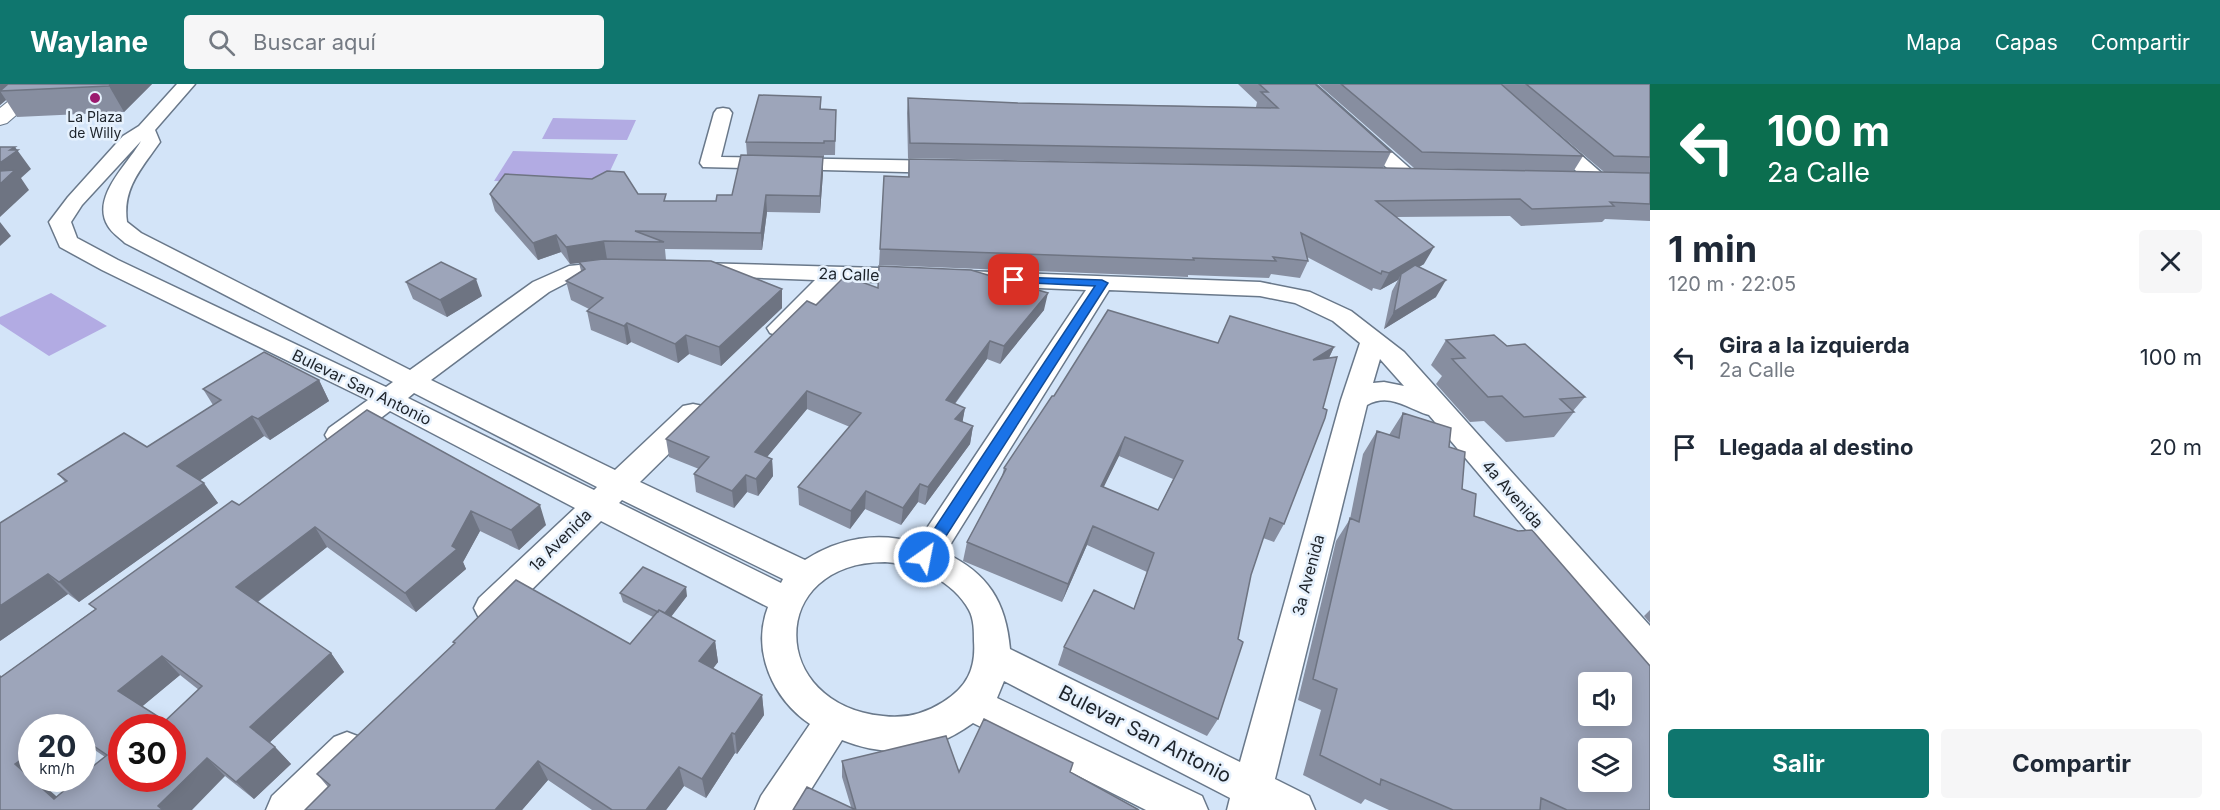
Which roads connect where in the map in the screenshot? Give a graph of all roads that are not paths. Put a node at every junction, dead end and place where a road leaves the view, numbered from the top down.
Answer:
1 (42, 84) edge
2 (186, 84) edge
3 (1305, 84) edge
4 (723, 113) dead end
5 (0, 119) edge
6 (1539, 128) edge
7 (146, 130) junction
8 (970, 168) edge
9 (1383, 175) edge
10 (1407, 176) junction
11 (1431, 176) edge
12 (1574, 180) edge
13 (1598, 180) junction
14 (1619, 181) edge
15 (642, 268) edge
16 (676, 269) edge
17 (836, 273) junction
18 (1102, 283) junction
19 (1373, 341) junction
20 (760, 347) edge
21 (400, 391) junction
22 (710, 396) edge
23 (1354, 400) junction
24 (1441, 411) junction
25 (320, 449) edge
26 (607, 495) junction
27 (924, 557) junction
28 (796, 588) junction
29 (471, 628) edge
30 (1650, 651) edge
31 (994, 658) junction
32 (974, 701) junction
33 (833, 721) junction
34 (370, 727) edge
35 (1250, 799) edge
36 (286, 810) edge
37 (775, 810) edge
38 (1188, 810) edge
39 (1295, 810) edge

1 - 5 street
2 - 7 street, Bulevar San Antonio
3 - 10 street
4 - 8 street
6 - 13 street
7 - 21 street, Bulevar San Antonio
7 - 21 street, Bulevar San Antonio
9 - 10 street
10 - 11 street
12 - 13 street
13 - 14 street
15 - 21 street
16 - 17 street, 2a Calle
17 - 18 street, 2a Calle
17 - 20 street
18 - 19 street, 2a Calle
18 - 27 street
19 - 23 street, 3a Avenida
19 - 24 street, 4a Avenida
21 - 25 street
21 - 26 street, Bulevar San Antonio
22 - 26 street, 1a Avenida
23 - 24 street
23 - 35 street, 3a Avenida
24 - 30 street, 4a Avenida
26 - 28 street, Bulevar San Antonio
26 - 29 street, 1a Avenida
27 - 28 street
27 - 31 street
28 - 33 street
31 - 32 street
31 - 35 street, Bulevar San Antonio
32 - 33 street
32 - 38 street
33 - 37 street
34 - 36 street
35 - 39 street, Bulevar San Antonio

